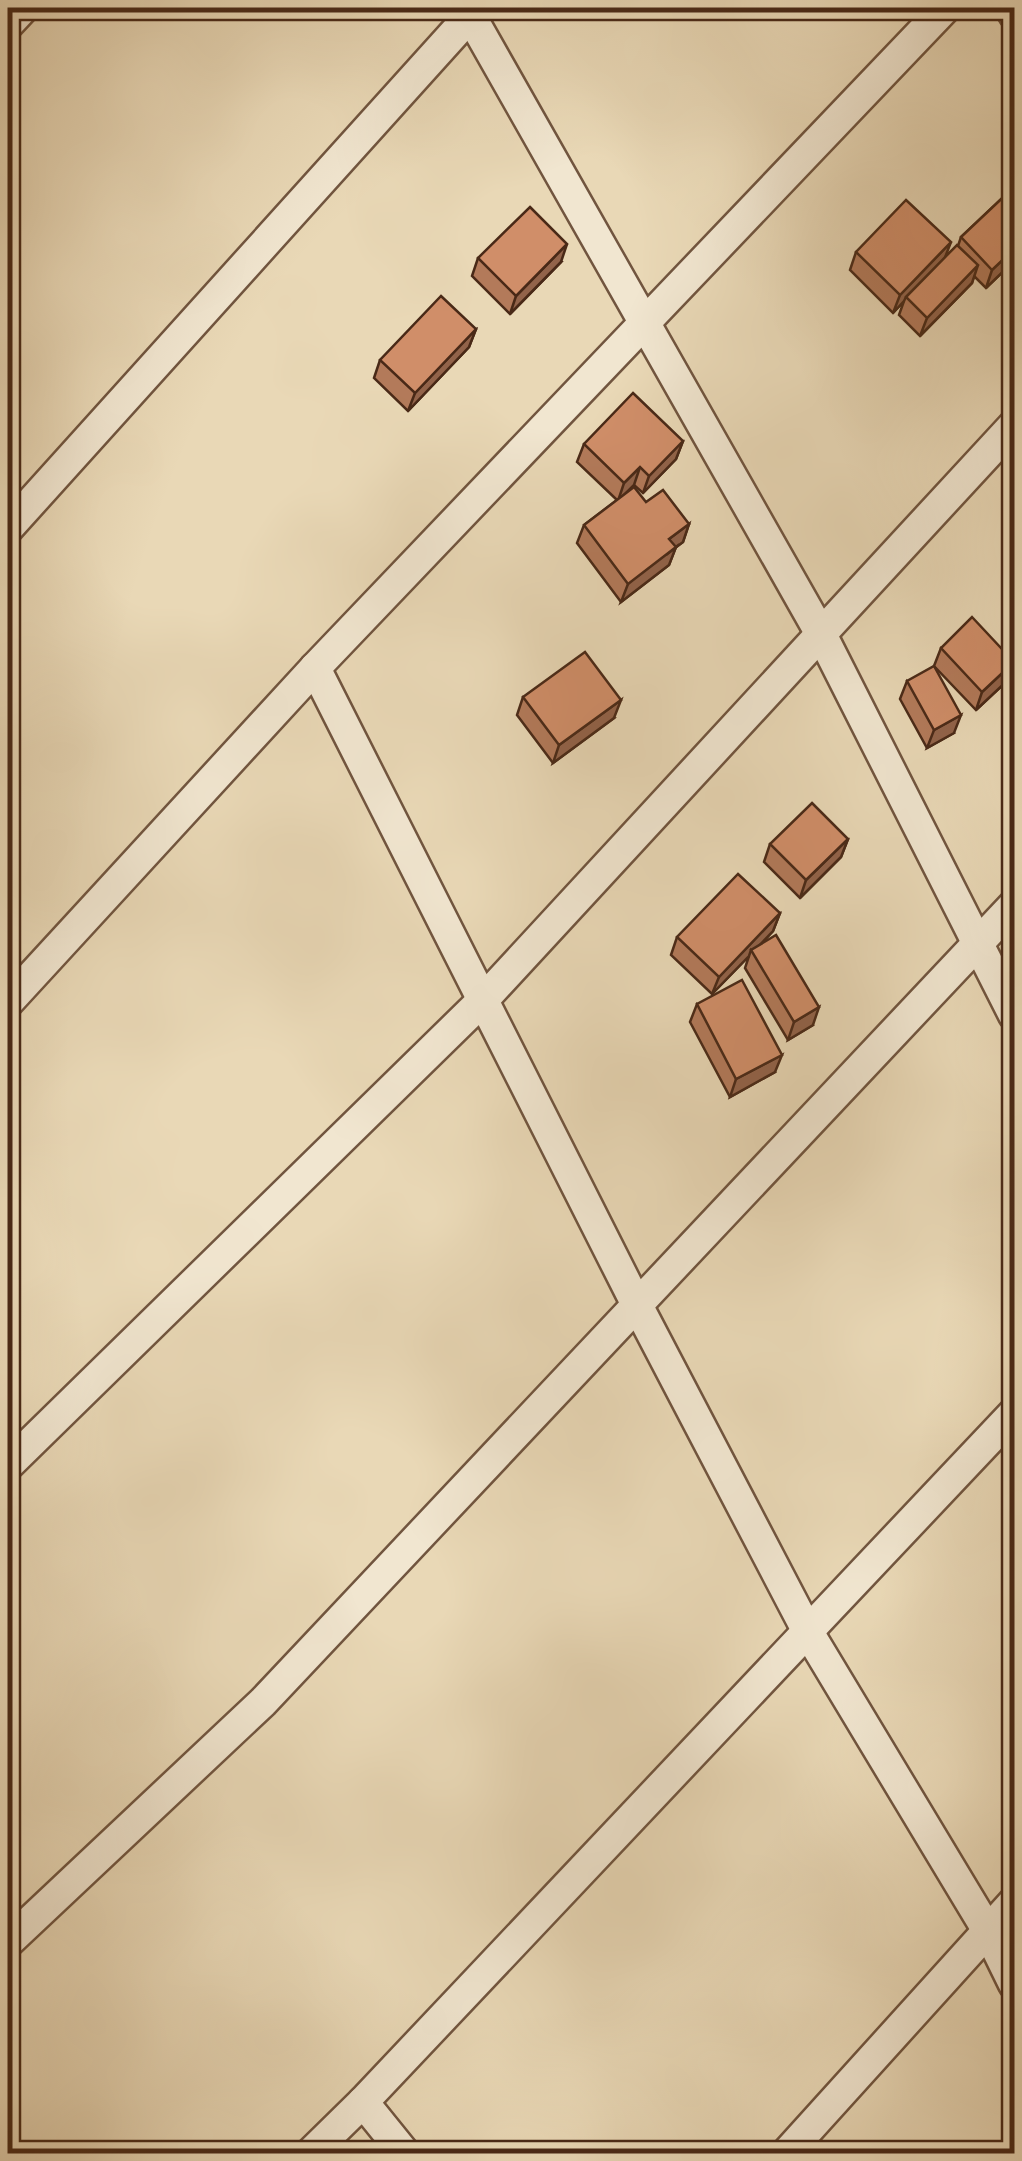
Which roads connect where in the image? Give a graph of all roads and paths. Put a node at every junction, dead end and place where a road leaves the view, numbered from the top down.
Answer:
1 (24, 8) edge
2 (945, 8) edge
3 (472, 10) edge
4 (8, 24) edge
5 (642, 322) junction
6 (1014, 425) edge
7 (8, 528) edge
8 (821, 634) junction
9 (315, 668) junction
10 (1014, 905) edge
11 (978, 945) junction
12 (483, 1000) junction
13 (8, 1002) edge
14 (1014, 1015) edge
15 (637, 1305) junction
16 (1014, 1413) edge
17 (8, 1465) edge
18 (808, 1632) junction
19 (1014, 1902) edge
20 (988, 1931) junction
21 (8, 1942) edge
22 (1014, 1984) edge
23 (364, 2102) junction
24 (310, 2154) edge
25 (405, 2154) edge
26 (786, 2154) edge

1 - 4 street
2 - 5 street
3 - 5 street
3 - 7 street
5 - 8 street
5 - 9 street
6 - 8 street
8 - 11 street
8 - 12 street
9 - 12 street
9 - 13 street
10 - 11 street
11 - 14 street
11 - 15 street
12 - 15 street
12 - 17 street
15 - 18 street
15 - 21 street
16 - 18 street
18 - 20 street
18 - 23 street
19 - 20 street
20 - 22 street
20 - 26 street
23 - 24 street
23 - 25 street

